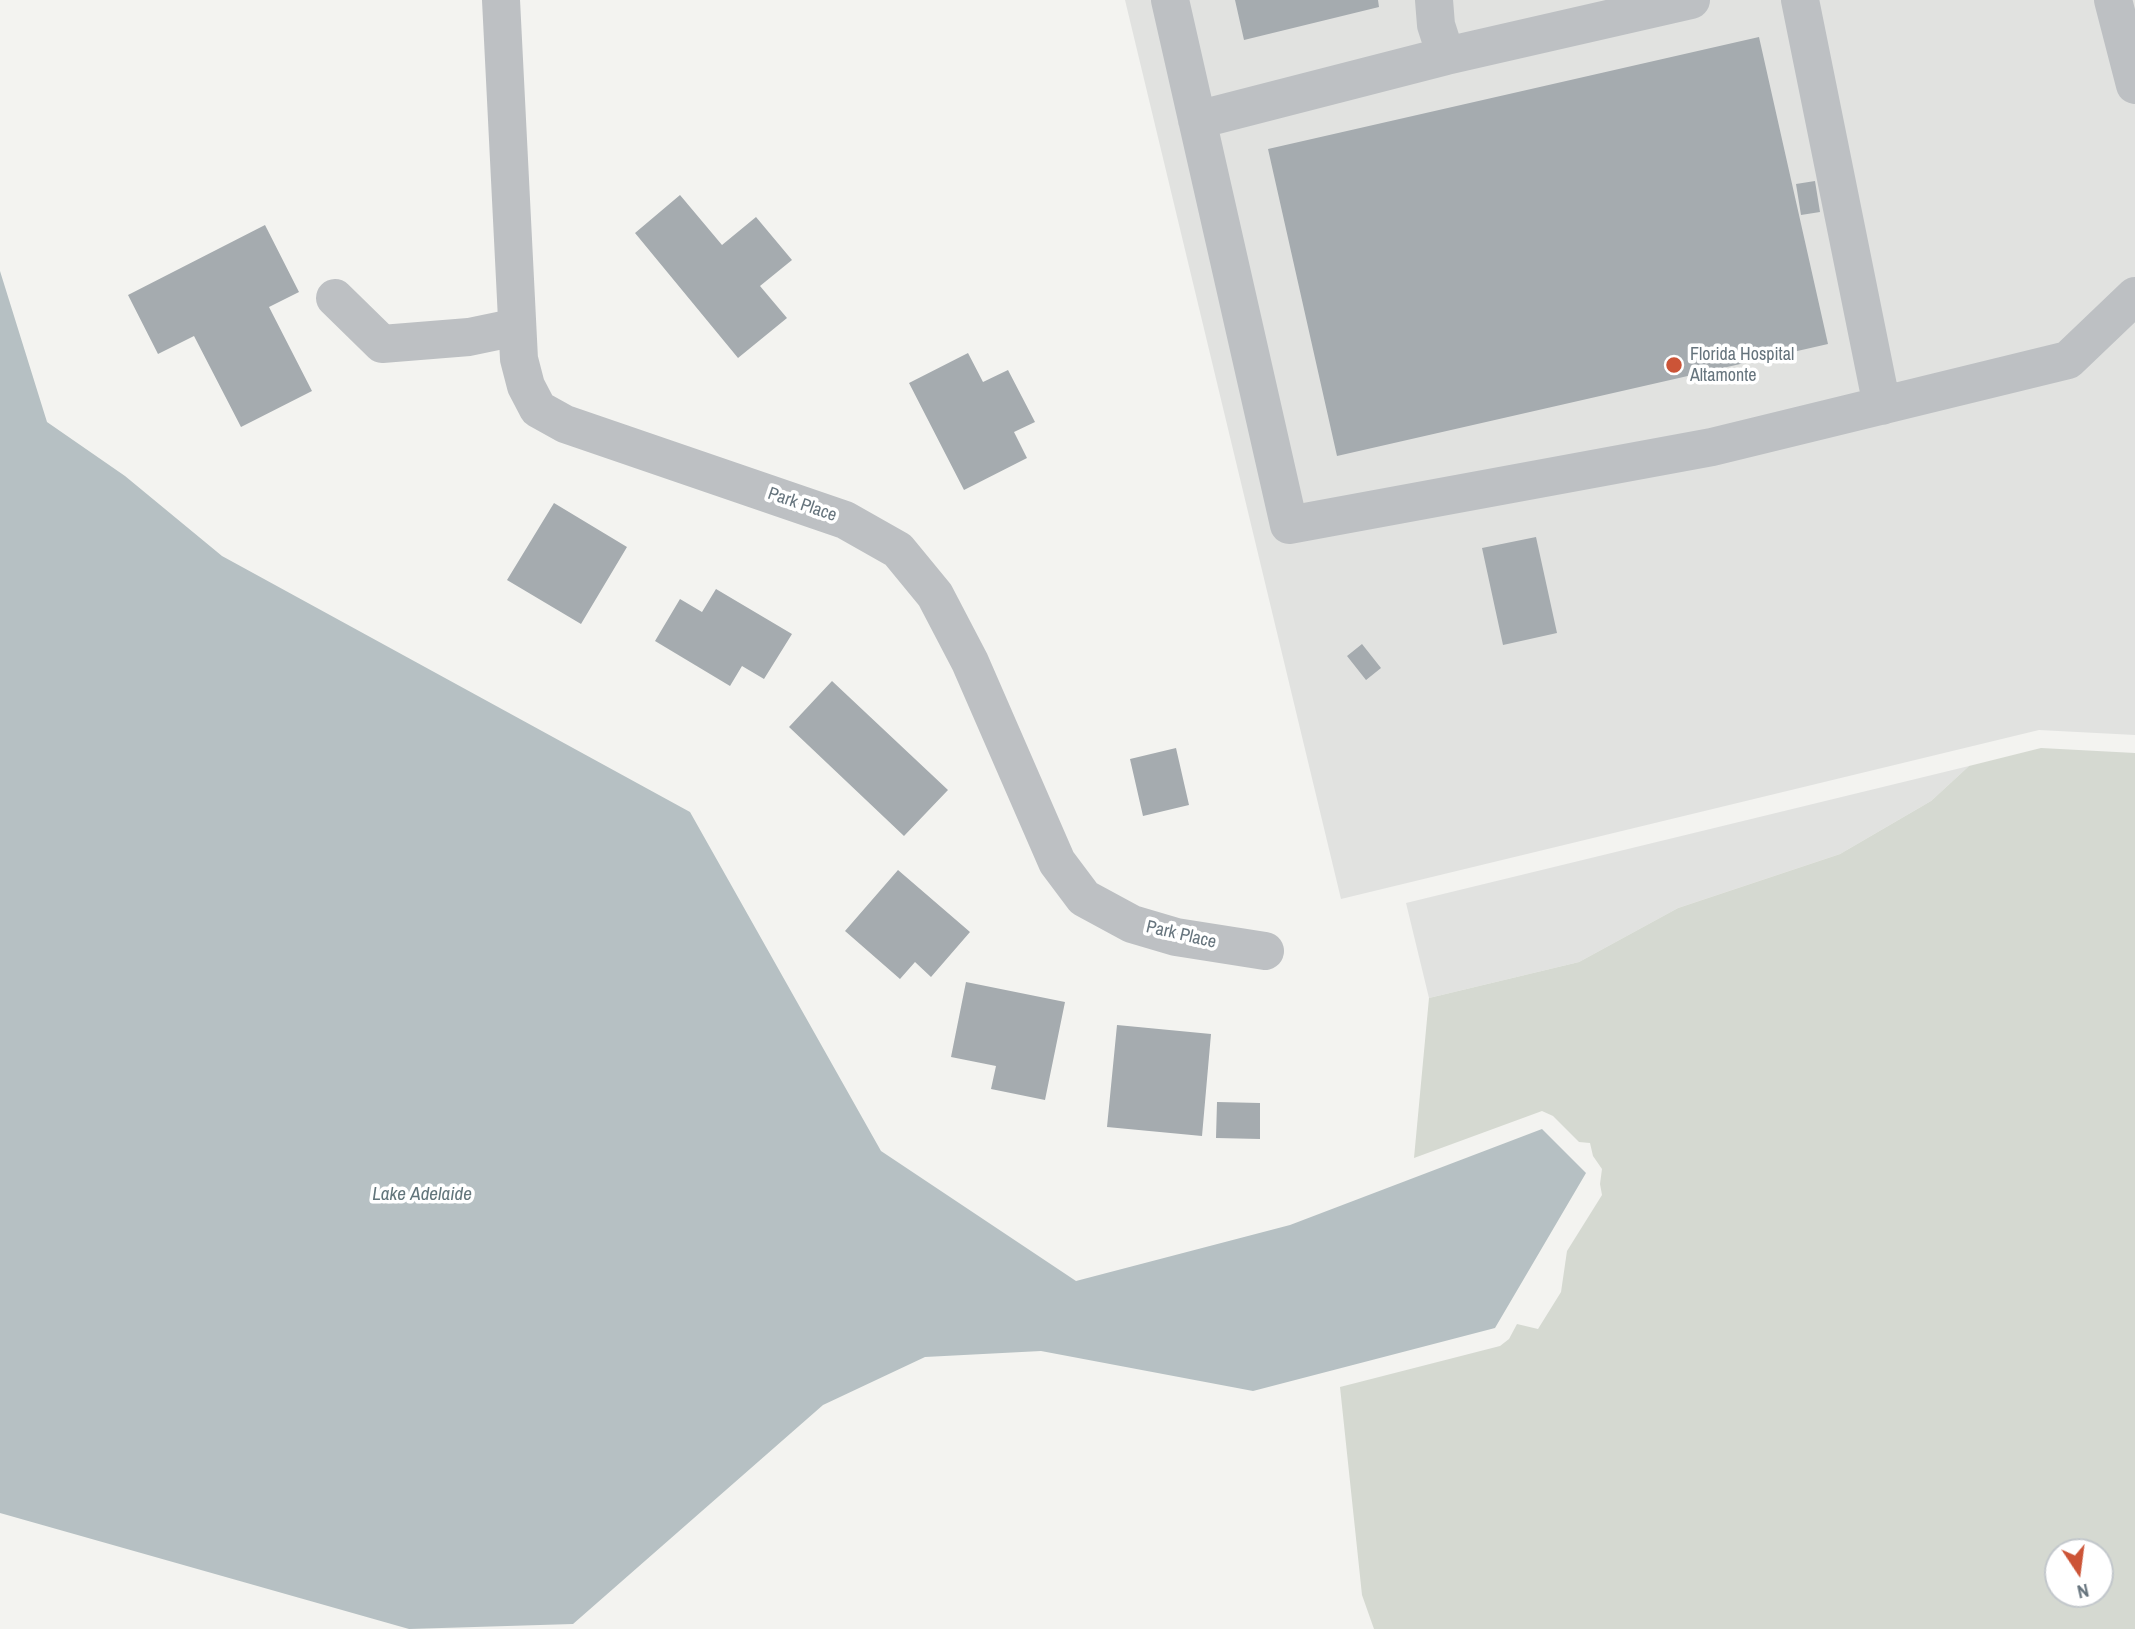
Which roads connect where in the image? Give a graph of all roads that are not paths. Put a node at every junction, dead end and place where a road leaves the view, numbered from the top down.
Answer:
1 (501, 0) edge
2 (1170, 0) edge
3 (1434, 0) edge
4 (1691, 0) edge
5 (1800, 0) edge
6 (2113, 0) edge
7 (1446, 55) junction
8 (2135, 85) edge
9 (1197, 120) junction
10 (2135, 296) edge
11 (335, 298) dead end
12 (517, 327) junction
13 (1882, 405) junction
14 (1265, 951) dead end

1 - 12 street, Park Place
2 - 9 street
3 - 7 street
4 - 7 street
5 - 13 street
6 - 8 street
7 - 9 street
9 - 13 street
10 - 13 street
11 - 12 street
12 - 14 street, Park Place

